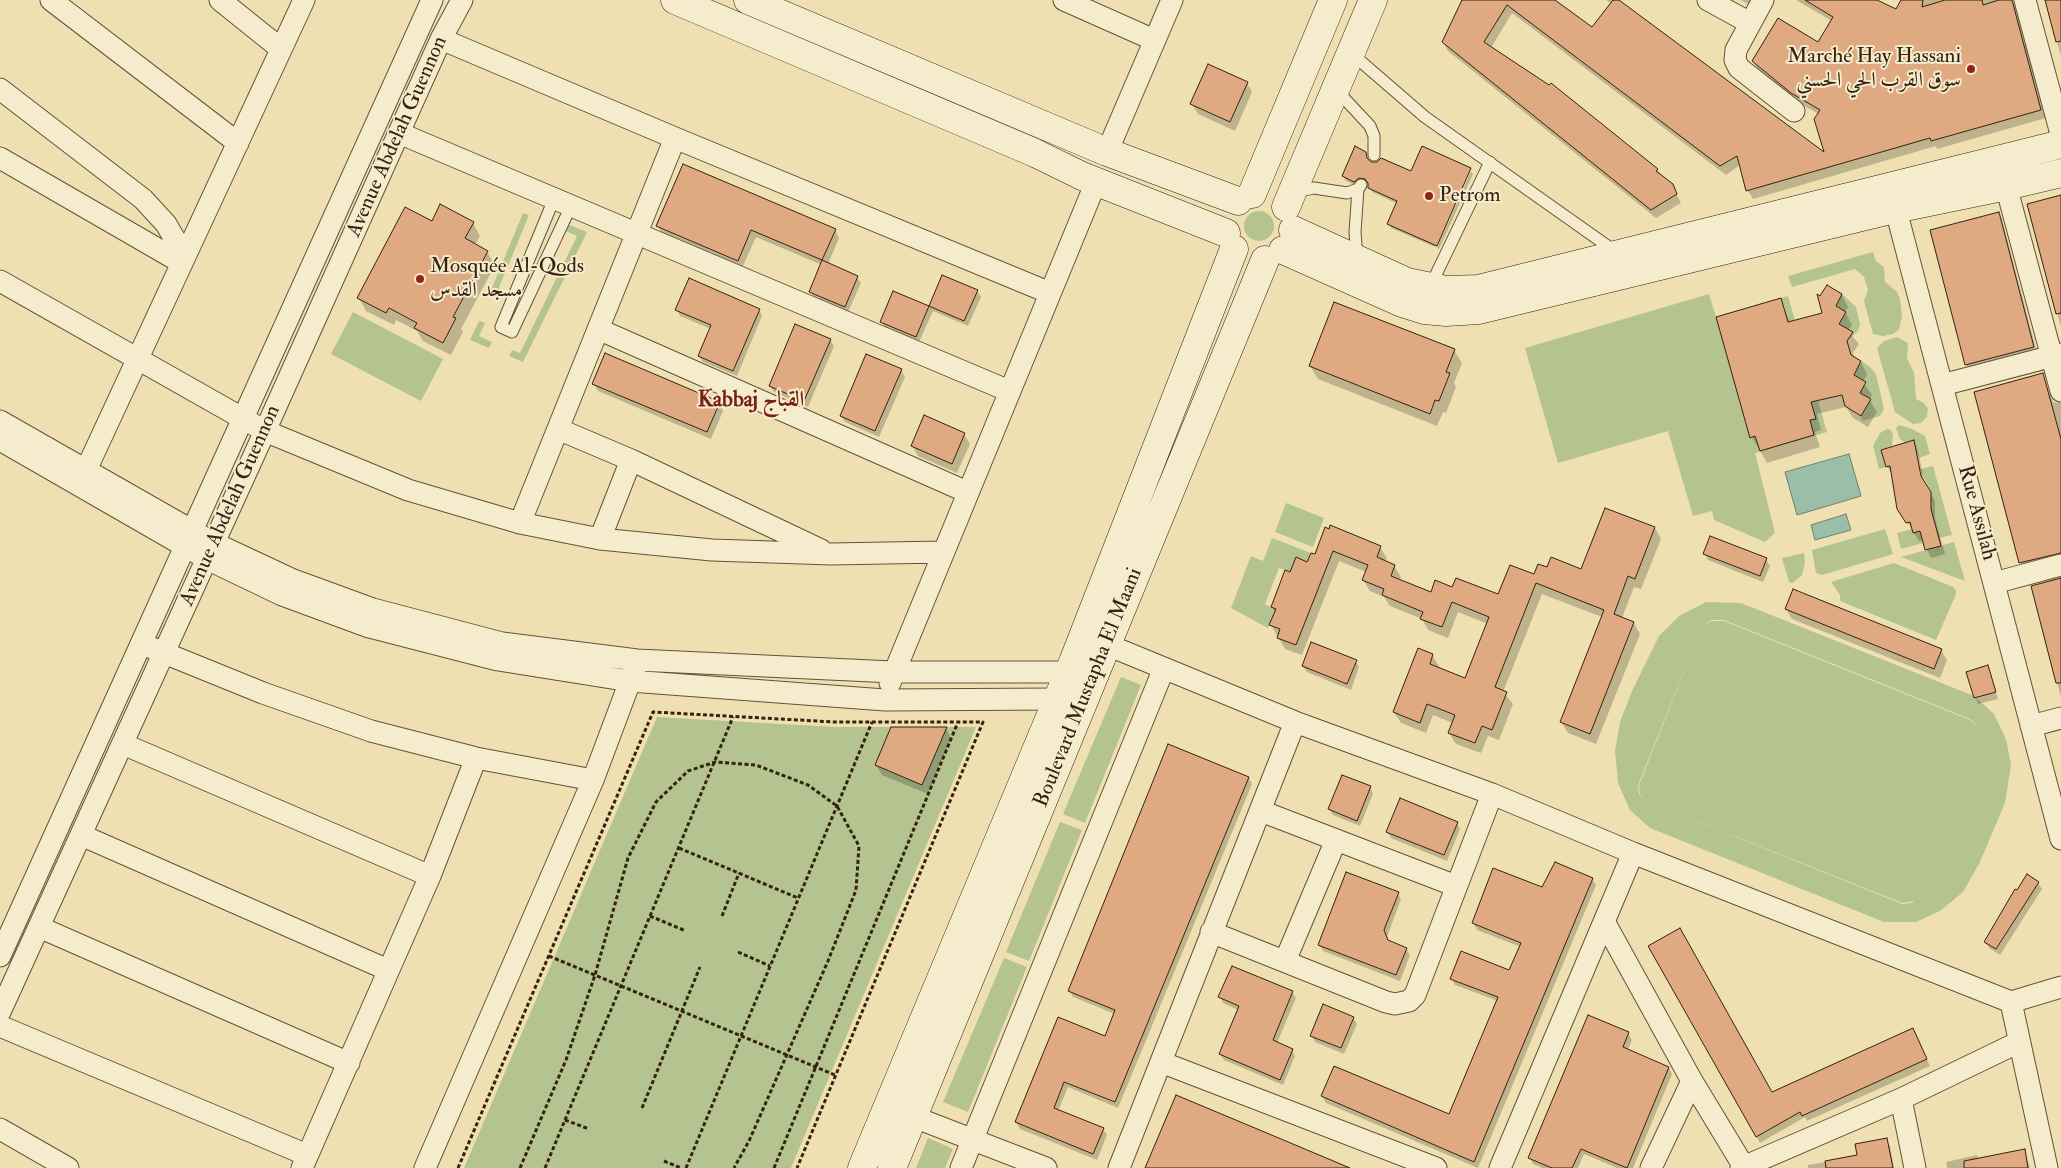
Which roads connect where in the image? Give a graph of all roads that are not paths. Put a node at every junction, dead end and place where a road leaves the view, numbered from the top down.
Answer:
1 (51, 0) edge
2 (220, 0) edge
3 (304, 0) edge
4 (432, 0) edge
5 (462, 0) edge
6 (675, 0) edge
7 (748, 0) edge
8 (1064, 0) edge
9 (1172, 0) edge
10 (1333, 0) edge
11 (1372, 0) edge
12 (1708, 0) edge
13 (1763, 0) edge
14 (2025, 0) edge
15 (1750, 23) junction
16 (441, 39) junction
17 (1154, 40) junction
18 (281, 49) junction
19 (1350, 53) junction
20 (1338, 83) junction
21 (0, 89) edge
22 (1794, 111) dead end
23 (399, 133) junction
24 (2061, 134) edge
25 (675, 138) junction
26 (238, 143) junction
27 (2061, 144) edge
28 (1108, 152) junction
29 (1374, 155) dead end
30 (0, 158) edge
31 (1998, 159) junction
32 (1490, 162) junction
33 (2061, 173) edge
34 (1096, 182) junction
35 (2007, 186) junction
36 (1245, 198) junction
37 (1893, 198) junction
38 (562, 202) junction
39 (1284, 228) junction
40 (636, 234) junction
41 (1230, 241) junction
42 (1619, 254) junction
43 (1358, 260) junction
44 (182, 263) junction
45 (0, 281) edge
46 (1430, 288) junction
47 (1050, 293) junction
48 (598, 329) junction
49 (2056, 356) edge
50 (138, 360) junction
51 (1942, 385) junction
52 (1009, 391) junction
53 (2061, 392) edge
54 (242, 419) junction
55 (0, 421) edge
56 (558, 429) junction
57 (265, 431) junction
58 (0, 440) edge
59 (1158, 446) junction
60 (1186, 456) junction
61 (631, 460) junction
62 (83, 478) junction
63 (967, 492) junction
64 (520, 523) junction
65 (188, 538) junction
66 (600, 539) junction
67 (210, 551) junction
68 (942, 552) junction
69 (831, 554) junction
70 (2061, 565) edge
71 (1994, 583) junction
72 (1095, 640) junction
73 (140, 642) junction
74 (164, 654) junction
75 (637, 660) junction
76 (1164, 668) junction
77 (893, 672) junction
78 (1069, 672) junction
79 (630, 681) junction
80 (1058, 699) junction
81 (885, 700) junction
82 (2061, 718) edge
83 (1295, 722) junction
84 (2031, 726) junction
85 (123, 744) junction
86 (476, 758) junction
87 (593, 780) junction
88 (1492, 794) junction
89 (1261, 811) junction
90 (80, 835) junction
91 (2061, 838) edge
92 (1336, 840) junction
93 (1633, 853) junction
94 (430, 876) junction
95 (1456, 886) junction
96 (1606, 923) junction
97 (39, 927) junction
98 (1211, 932) junction
99 (0, 956) edge
100 (1285, 961) junction
101 (388, 970) junction
102 (2061, 987) edge
103 (2011, 1002) junction
104 (0, 1012) edge
105 (0, 1026) edge
106 (2018, 1042) junction
107 (1161, 1062) junction
108 (349, 1063) junction
109 (1692, 1081) junction
110 (1902, 1099) junction
111 (914, 1117) junction
112 (0, 1129) edge
113 (973, 1138) junction
114 (304, 1162) edge
115 (1775, 1162) edge
116 (1742, 1167) edge
117 (68, 1168) edge
118 (425, 1168) edge
119 (862, 1168) edge
120 (892, 1168) edge
121 (961, 1168) edge
122 (1046, 1168) edge
123 (1119, 1168) edge
124 (1436, 1168) edge
125 (1500, 1168) edge
126 (1651, 1168) edge
127 (1914, 1168) edge
128 (2046, 1168) edge

1 - 26 street
2 - 18 street
3 - 18 street
4 - 54 street, Avenue Abdelah Guennon
5 - 16 street, Avenue Abdelah Guennon
6 - 34 main road
7 - 28 main road
8 - 17 street
9 - 17 street
10 - 36 main road
11 - 19 main road, Boulevard Mustapha El Maani
12 - 15 street
13 - 15 street
14 - 24 street
15 - 22 street
16 - 23 street, Avenue Abdelah Guennon
16 - 25 street
17 - 28 street
18 - 26 street
19 - 20 main road, Boulevard Mustapha El Maani
19 - 32 lane
20 - 29 lane
20 - 39 main road, Boulevard Mustapha El Maani
21 - 44 street
23 - 38 street
23 - 57 street, Avenue Abdelah Guennon
25 - 40 street
25 - 47 street
26 - 44 street
27 - 31 main road
28 - 34 main road
28 - 36 main road
30 - 44 street
31 - 35 street
31 - 37 main road
32 - 42 lane
32 - 46 lane
33 - 35 main road
34 - 41 main road
34 - 47 street
35 - 37 main road
35 - 49 street
36 - 39 main road
36 - 41 main road
37 - 39 main road
37 - 42 main road
37 - 51 street, Rue Assilah
38 - 38 lane
38 - 40 street
39 - 41 main road
39 - 43 main road
39 - 43 lane
39 - 60 main road, Boulevard Mustapha El Maani
40 - 48 street
40 - 52 street
41 - 59 main road, Boulevard Mustapha El Maani
42 - 46 main road
43 - 46 main road
44 - 50 street
45 - 50 street
47 - 52 street
48 - 56 street
48 - 63 street
49 - 51 street
49 - 53 street
50 - 54 street
50 - 62 street
51 - 71 street, Rue Assilah
52 - 63 street
54 - 57 street
54 - 65 street, Avenue Abdelah Guennon
55 - 62 street
56 - 61 street
56 - 64 street
57 - 64 street
57 - 67 street, Avenue Abdelah Guennon
58 - 62 street
59 - 60 main road
59 - 72 main road, Boulevard Mustapha El Maani
60 - 72 main road, Boulevard Mustapha El Maani
61 - 66 street
61 - 69 street
62 - 65 street
63 - 68 street
64 - 66 street
65 - 67 street
65 - 73 street, Avenue Abdelah Guennon
66 - 69 street
67 - 74 street, Avenue Abdelah Guennon
67 - 75 street
67 - 79 street
68 - 69 street
68 - 77 street
70 - 71 street
71 - 84 street, Rue Assilah
72 - 76 street
72 - 78 main road, Boulevard Mustapha El Maani
72 - 111 main road, Boulevard Mustapha El Maani
73 - 74 street
73 - 99 street, Avenue Abdelah Guennon
74 - 85 street, Avenue Abdelah Guennon
74 - 86 street
75 - 77 street
75 - 79 street
76 - 83 street
76 - 113 street
77 - 78 street
77 - 81 street
78 - 80 main road, Boulevard Mustapha El Maani
79 - 81 street
79 - 87 street
80 - 81 street
80 - 119 main road, Boulevard Mustapha El Maani
82 - 84 street
83 - 88 street
83 - 89 street
84 - 91 street, Rue Assilah
85 - 90 street, Avenue Abdelah Guennon
85 - 94 street
86 - 87 street
86 - 94 street
87 - 118 street
88 - 93 street
88 - 95 street
89 - 92 street
89 - 98 street
90 - 97 street, Avenue Abdelah Guennon
90 - 101 street
92 - 95 street
92 - 100 street
93 - 96 street
93 - 103 street
94 - 101 street
95 - 100 street
96 - 109 street
96 - 125 street
97 - 104 street, Avenue Abdelah Guennon
97 - 108 street
98 - 100 street
98 - 107 street
101 - 108 street
102 - 103 street
103 - 106 street
105 - 114 street
106 - 110 street
106 - 128 street
107 - 123 street
107 - 124 street
108 - 114 street
109 - 116 street
109 - 126 street
110 - 115 street
110 - 127 street
111 - 113 street
111 - 120 main road, Boulevard Mustapha El Maani
112 - 117 street
113 - 121 street
113 - 122 street
115 - 116 street

